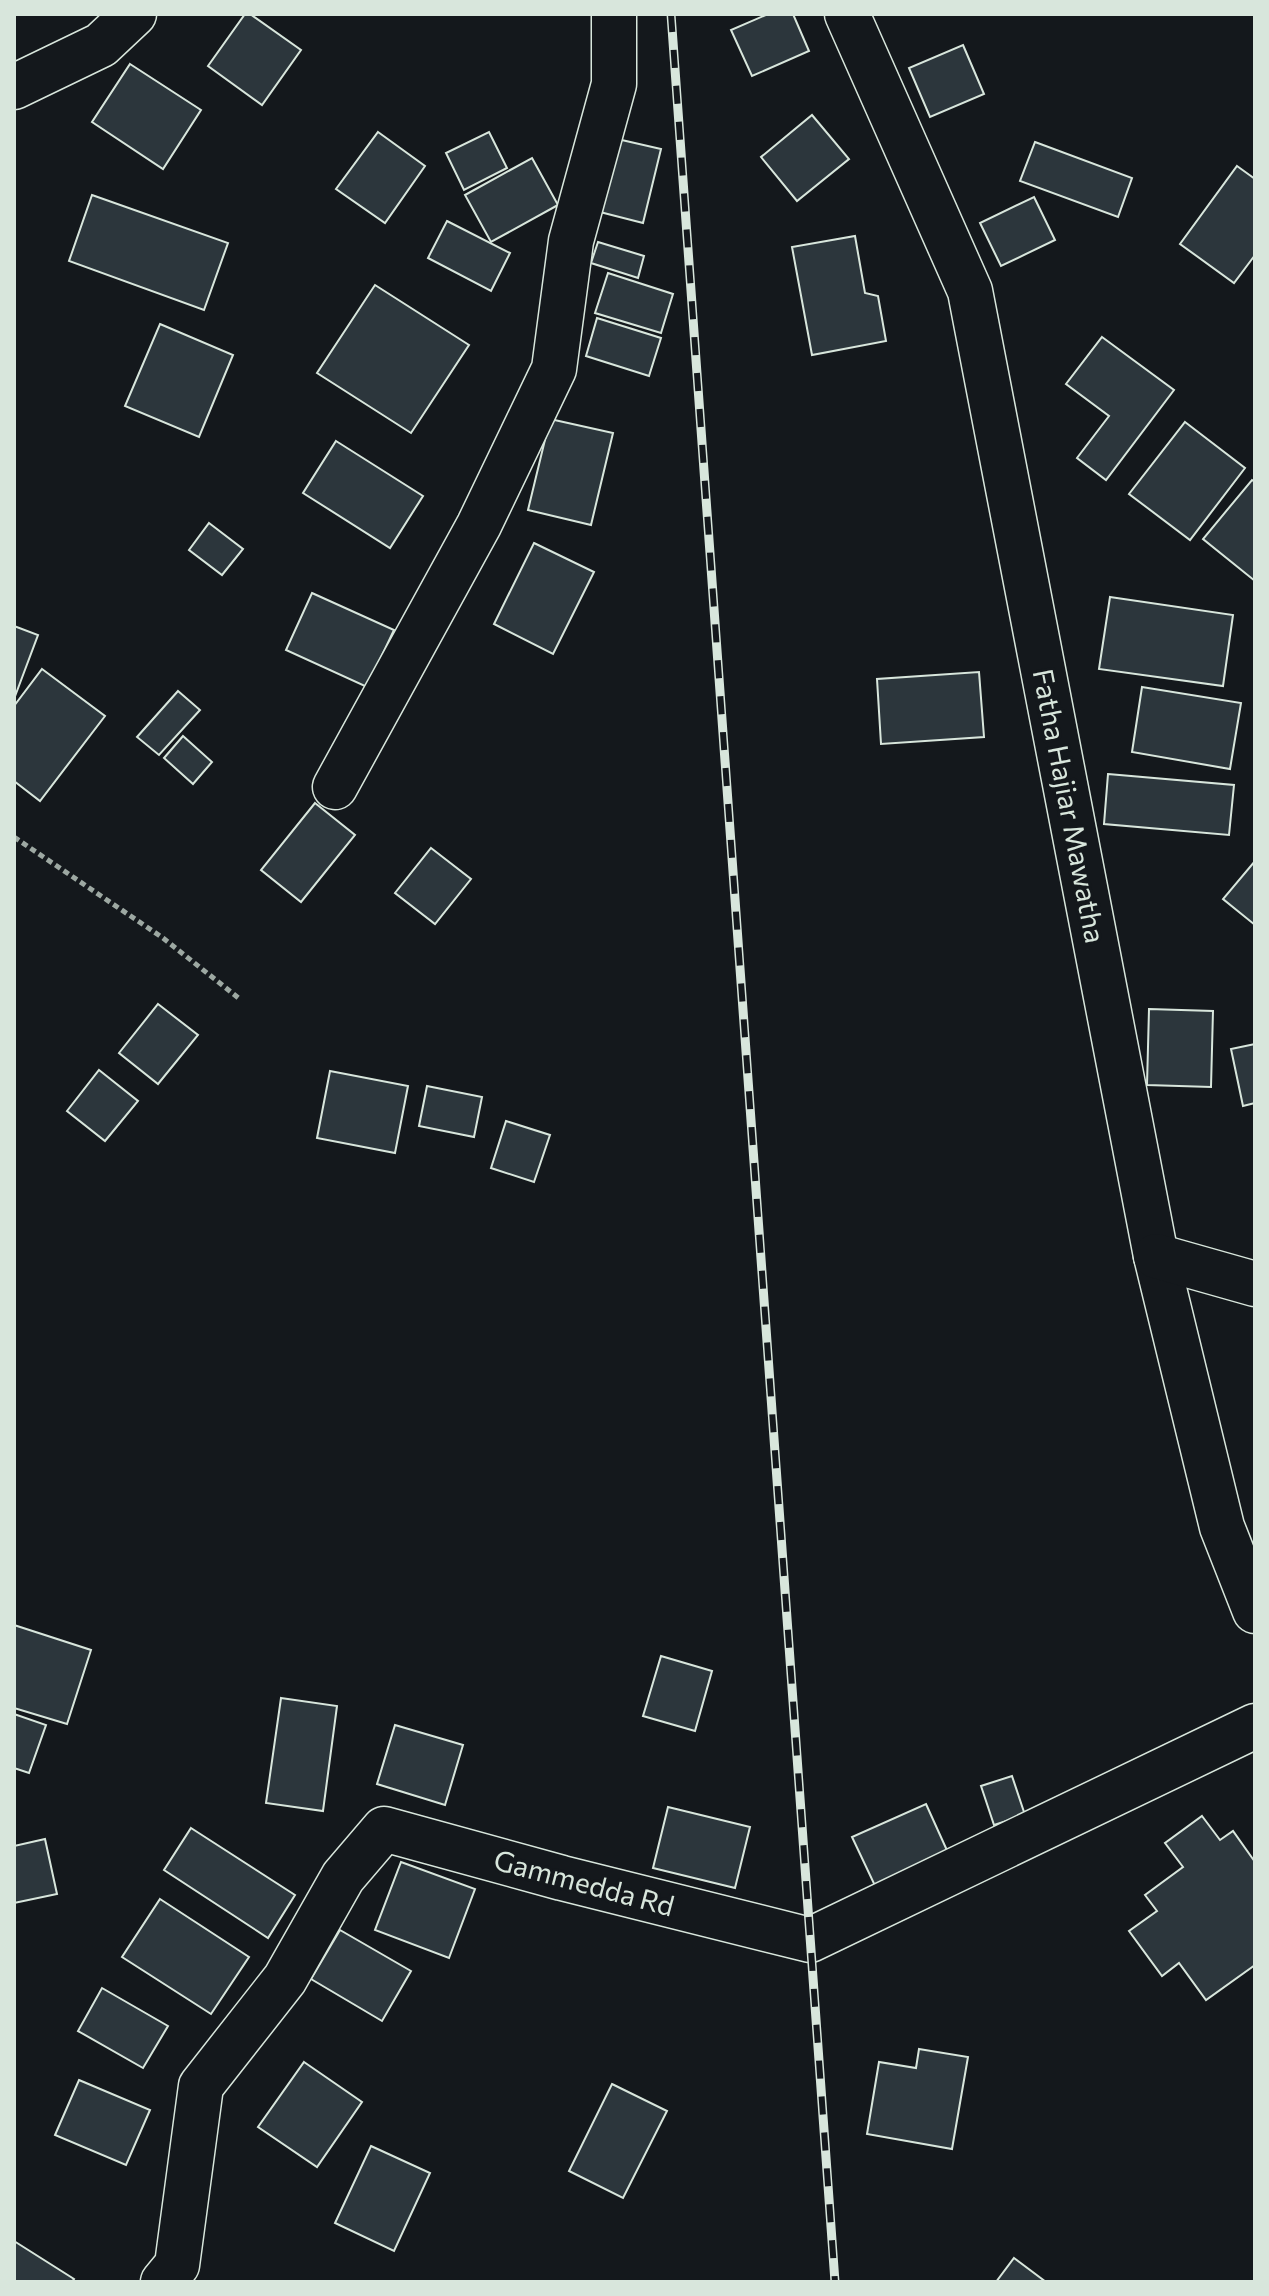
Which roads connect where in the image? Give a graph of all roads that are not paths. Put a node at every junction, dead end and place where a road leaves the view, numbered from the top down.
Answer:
1 (134, 14) edge
2 (614, 14) edge
3 (847, 14) edge
4 (14, 87) edge
5 (335, 787) dead end
6 (1156, 1256) junction
7 (1255, 1284) edge
8 (1255, 1611) edge
9 (1255, 1726) edge
10 (163, 2282) edge

1 - 4 street
2 - 5 street
3 - 6 street, Fatha Hajiar Mawatha
6 - 7 street
6 - 8 street, Fatha Hajiar Mawatha
9 - 10 street, Gammedda Rd

